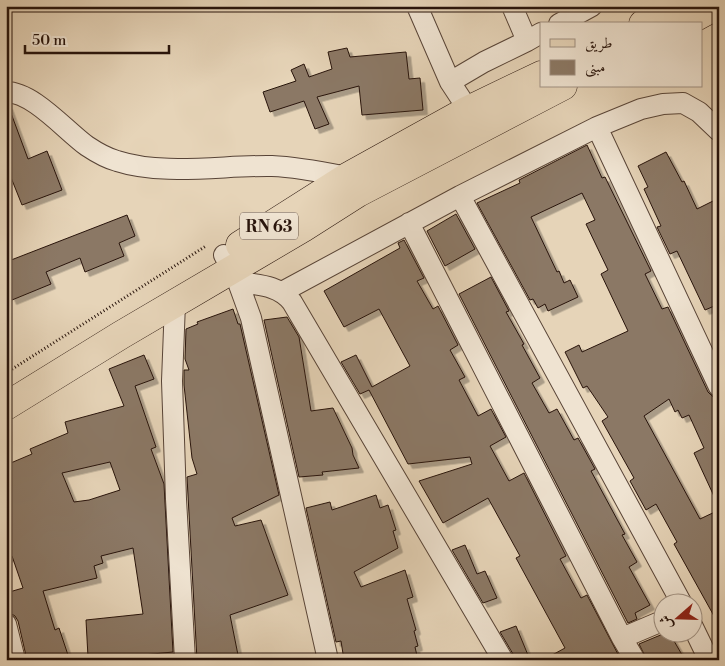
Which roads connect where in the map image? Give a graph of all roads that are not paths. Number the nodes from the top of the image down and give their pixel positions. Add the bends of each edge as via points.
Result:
1 (417, 6) edge
2 (512, 6) edge
3 (592, 6) edge
4 (673, 6) edge
5 (716, 6) edge
6 (563, 22) edge
7 (646, 22) edge
8 (687, 22) edge
9 (534, 37) edge
10 (540, 76) edge
11 (450, 82) junction
12 (558, 88) edge
13 (6, 92) edge
14 (475, 120) junction
15 (597, 127) junction
16 (719, 131) edge
17 (347, 177) junction
18 (460, 196) junction
19 (409, 223) junction
20 (227, 262) junction
21 (282, 292) junction
22 (175, 303) junction
23 (719, 387) edge
24 (6, 392) edge
25 (6, 406) edge
26 (677, 594) edge
27 (6, 624) edge
28 (652, 625) edge
29 (622, 638) junction
30 (701, 644) edge
31 (15, 660) edge
32 (185, 660) edge
33 (328, 660) edge
34 (503, 660) edge
35 (634, 660) edge
36 (709, 660) edge

1 - 11 street
2 - 9 street
3 - 6 street
4 - 7 main road
5 - 8 main road
9 - 11 street
10 - 14 main road, RN 63
11 - 14 street
12 - 14 main road, RN 63
13 - 17 street via 26,97 87,146 128,165 158,168 272,166
14 - 17 main road, RN 63
14 - 20 main road, RN 63 via 303,228
15 - 16 street via 641,109 682,103 699,112
15 - 18 street
15 - 23 street
17 - 20 main road, RN 63
18 - 19 street
18 - 26 street
19 - 21 street
19 - 29 street
20 - 21 street
20 - 22 main road, RN 63
20 - 24 main road, RN 63
20 - 33 street via 251,318
21 - 34 street via 292,302
22 - 25 main road, RN 63
22 - 32 street via 172,381
27 - 31 street
28 - 29 street
29 - 35 street
30 - 36 street

